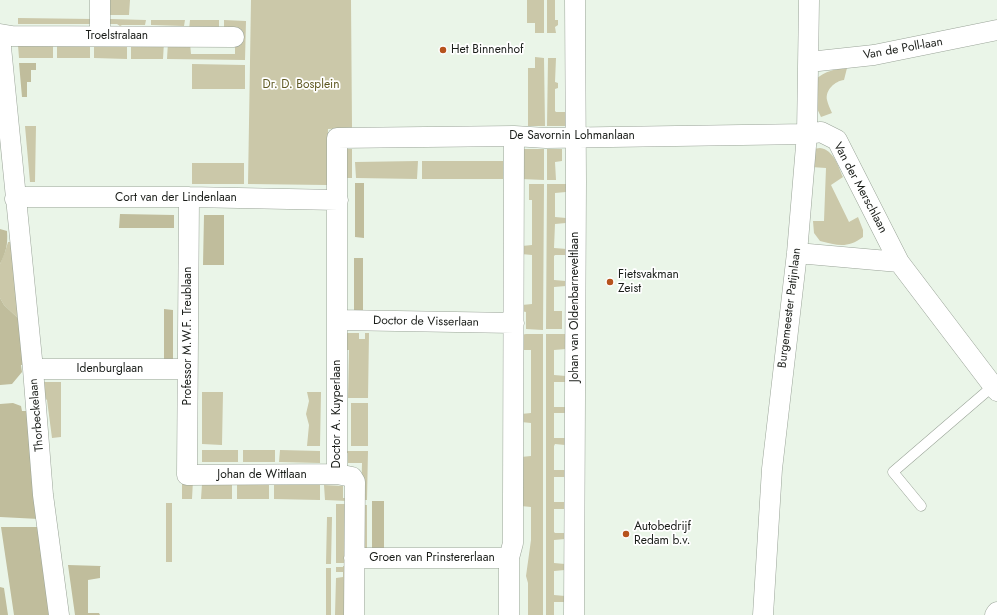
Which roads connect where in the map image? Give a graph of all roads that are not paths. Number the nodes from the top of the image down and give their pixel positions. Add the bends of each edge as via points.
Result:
1 (100, 0) edge
2 (575, 0) edge
3 (809, 0) edge
4 (997, 30) edge
5 (0, 34) edge
6 (100, 36) junction
7 (0, 37) edge
8 (234, 37) dead end
9 (809, 62) junction
10 (807, 134) junction
11 (514, 136) junction
12 (575, 137) junction
13 (337, 138) joint
14 (6, 160) edge
15 (189, 197) junction
16 (338, 200) junction
17 (11, 211) edge
18 (797, 253) junction
19 (899, 262) junction
20 (338, 320) junction
21 (514, 323) junction
22 (34, 369) junction
23 (187, 369) junction
24 (995, 389) edge
25 (337, 474) junction
26 (187, 475) joint
27 (921, 506) dead end
28 (354, 558) junction
29 (509, 558) junction
30 (997, 612) edge
31 (59, 615) edge
32 (354, 615) edge
33 (509, 615) edge
34 (574, 615) edge
35 (763, 615) edge
36 (995, 615) edge

1 - 6 street
2 - 12 street, Johan van Oldenbarneveltlaan
3 - 9 street, Burgemeester Patijnlaan
4 - 9 street, Van de Poll-laan via 874,55
5 - 6 street, Troelstralaan
6 - 8 street, Troelstralaan
7 - 14 street, Thorbeckelaan
9 - 10 street, Burgemeester Patijnlaan
10 - 12 street, De Savornin Lohmanlaan
10 - 18 street, Burgemeester Patijnlaan
10 - 19 street, Van der Merschlaan via 821,132 837,140
11 - 12 street, De Savornin Lohmanlaan
11 - 13 street, De Savornin Lohmanlaan
11 - 21 street
12 - 34 street, Johan van Oldenbarneveltlaan
13 - 16 street, Doctor A. Kuyperlaan
14 - 17 street, Thorbeckelaan
15 - 16 street, Cort van der Lindenlaan
15 - 17 street, Cort van der Lindenlaan via 20,197
15 - 23 street, Professor M.W.F. Treublaan
16 - 20 street, Doctor A. Kuyperlaan
17 - 22 street, Thorbeckelaan
18 - 19 street
18 - 35 street, Burgemeester Patijnlaan via 772,469
19 - 24 street, Van der Merschlaan
20 - 21 street, Doctor de Visserlaan
20 - 25 street, Doctor A. Kuyperlaan
21 - 29 street via 513,543
22 - 23 street, Idenburglaan
22 - 31 street, Thorbeckelaan via 43,495
23 - 26 street, Professor M.W.F. Treublaan
24 - 27 lane via 892,472
25 - 26 street, Johan de Wittlaan
25 - 28 street, Doctor A. Kuyperlaan via 352,476 355,482
28 - 29 street, Groen van Prinstererlaan
28 - 32 street, Doctor A. Kuyperlaan
29 - 33 street
30 - 36 street

